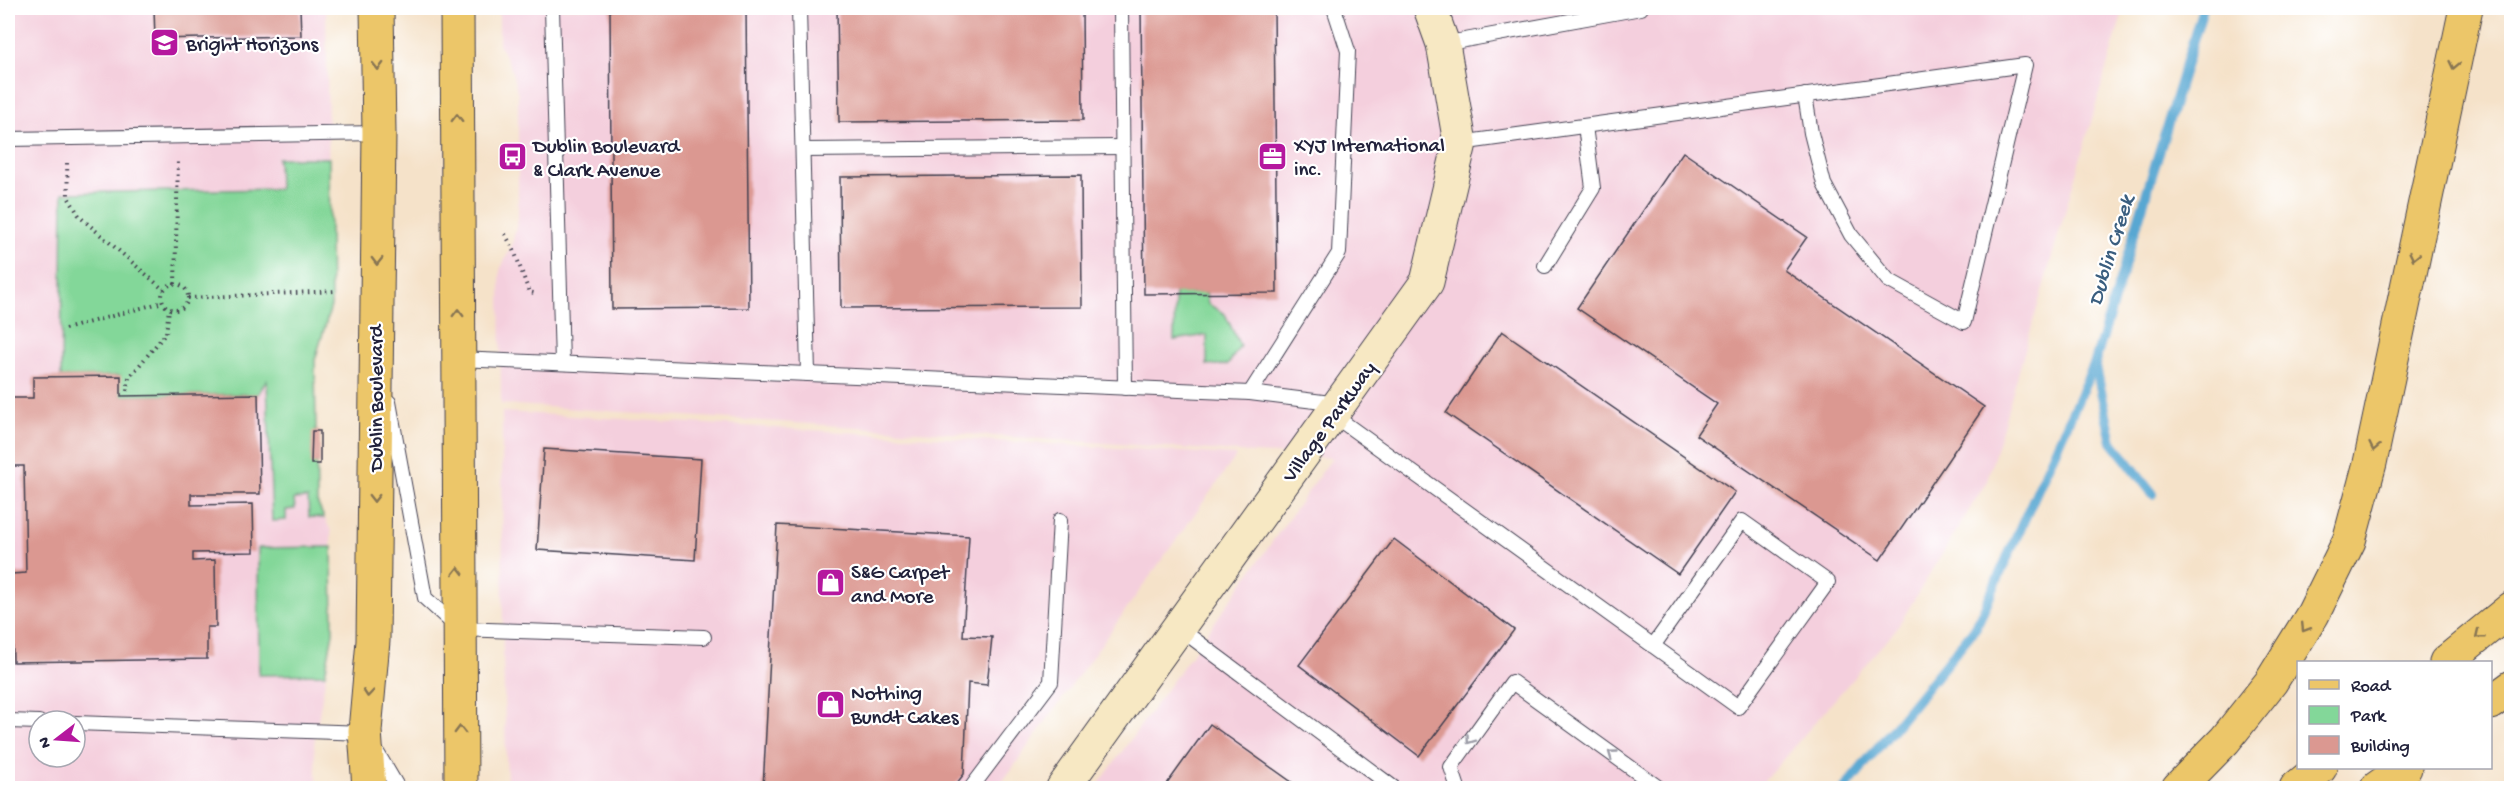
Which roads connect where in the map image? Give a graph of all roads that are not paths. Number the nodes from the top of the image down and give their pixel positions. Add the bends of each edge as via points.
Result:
1 (377, 8) edge
2 (457, 8) edge
3 (552, 8) edge
4 (799, 8) edge
5 (1121, 8) edge
6 (1334, 8) edge
7 (1430, 8) edge
8 (1641, 8) edge
9 (2466, 8) edge
10 (1443, 44) junction
11 (1805, 95) junction
12 (1585, 126) junction
13 (379, 133) junction
14 (8, 139) edge
15 (1460, 143) junction
16 (1122, 147) junction
17 (803, 150) junction
18 (1545, 266) dead end
19 (375, 326) junction
20 (458, 359) junction
21 (562, 363) junction
22 (808, 374) junction
23 (1125, 388) junction
24 (1250, 393) junction
25 (1337, 410) junction
26 (1060, 520) dead end
27 (2511, 608) edge
28 (1179, 628) junction
29 (459, 629) junction
30 (704, 637) dead end
31 (1653, 646) junction
32 (2448, 661) edge
33 (2511, 687) edge
34 (2492, 701) edge
35 (8, 721) edge
36 (27, 722) edge
37 (87, 723) edge
38 (365, 731) junction
39 (2319, 769) edge
40 (2404, 769) edge
41 (369, 789) edge
42 (398, 789) edge
43 (461, 789) edge
44 (971, 789) edge
45 (1062, 789) edge
46 (1394, 789) edge
47 (1458, 789) edge
48 (1659, 789) edge
49 (2178, 789) edge
50 (2296, 789) edge
51 (2377, 789) edge

1 -> 13 main road, Dublin Boulevard
20 -> 2 main road
3 - 21 lane
4 - 17 lane
5 - 16 lane
6 - 24 lane via 1348,51 1339,253
7 - 10 street, Village Parkway
8 - 10 lane
9 -> 49 main road via 2370,463 2349,541 2313,614 2271,682 2225,740
10 - 15 street, Village Parkway
11 - 11 lane via 2025,65 1964,322 1888,280 1851,235 1824,184
11 - 12 lane
12 - 15 lane
12 - 18 lane via 1593,188
13 - 14 lane
13 -> 19 main road, Dublin Boulevard
15 - 25 street, Village Parkway via 1427,282
16 - 17 lane
16 - 23 lane
17 - 22 lane
19 - 29 lane via 425,598
19 -> 38 main road, Dublin Boulevard via 373,641
20 - 21 lane
29 -> 20 main road
21 - 22 lane
22 - 23 lane
23 - 24 lane
24 - 25 lane
25 - 28 street, Village Parkway
25 - 31 lane
26 - 44 lane via 1051,682
27 -> 32 main road
28 - 45 street, Village Parkway
28 - 46 lane
29 - 30 lane
43 -> 29 main road
31 - 31 lane via 1738,707 1828,582 1742,521
33 - 34 main road
35 - 36 lane
37 - 38 lane
38 - 41 main road, Dublin Boulevard
38 - 42 lane
39 - 50 main road
40 - 51 main road
48 -> 47 lane via 1512,682 1451,767

